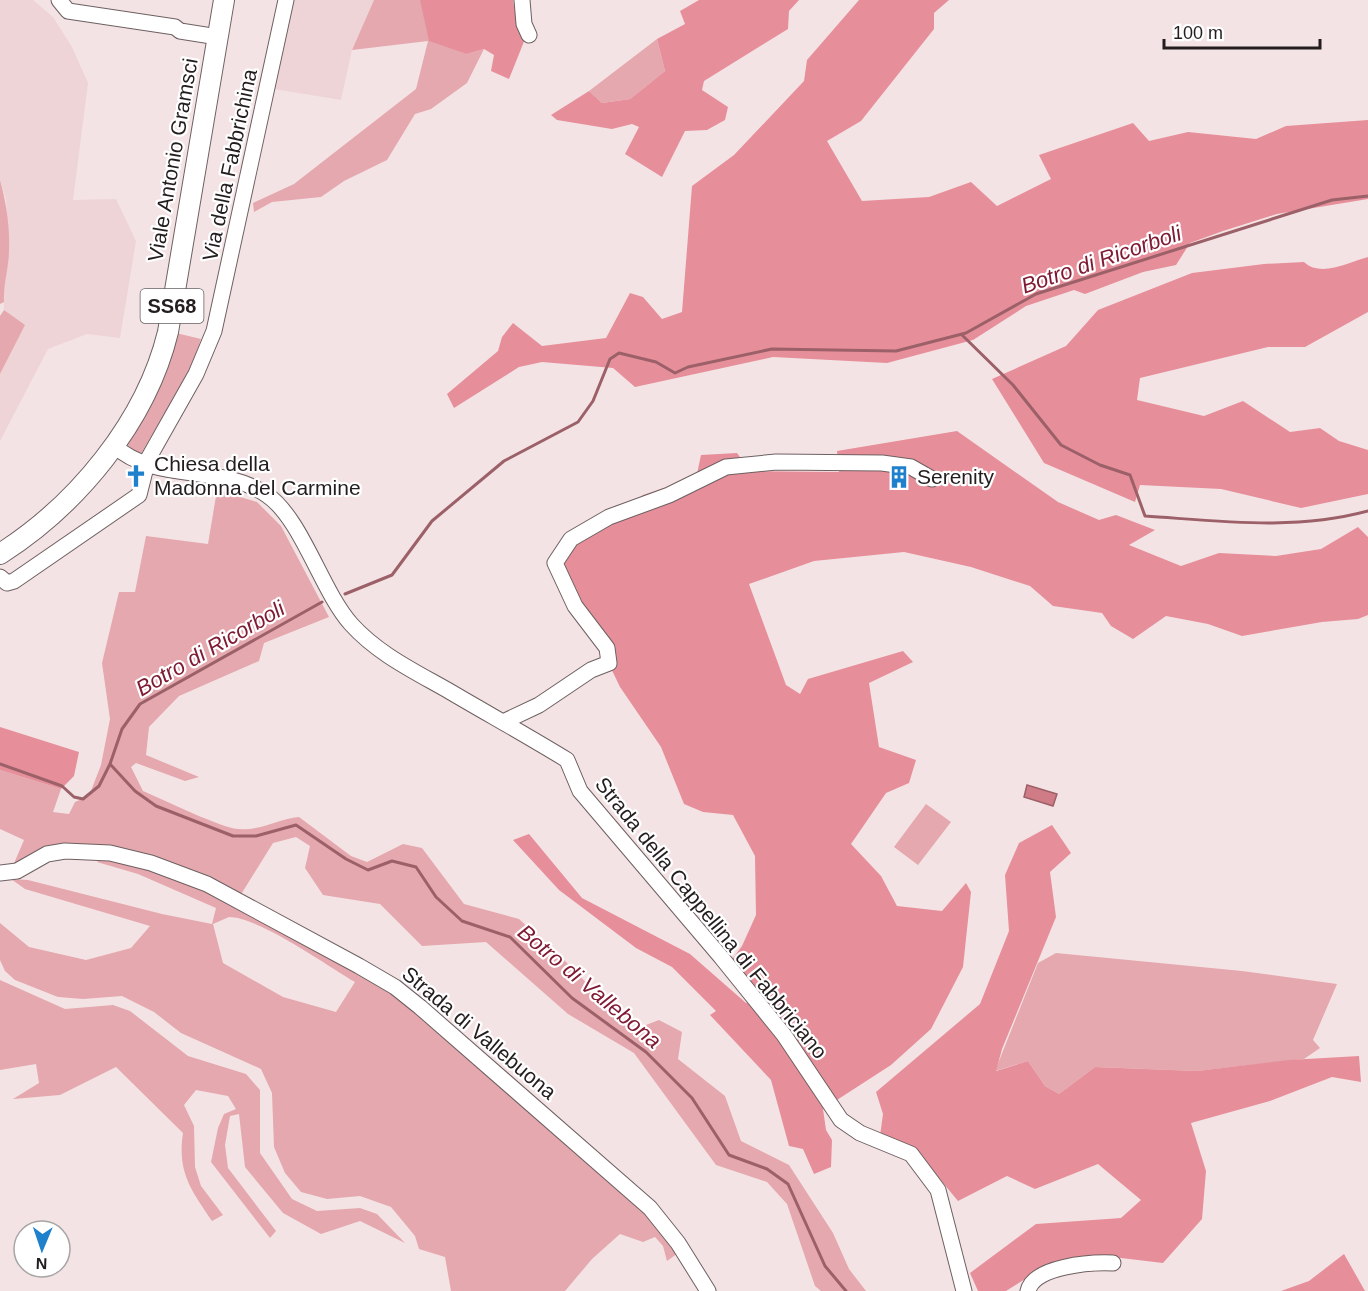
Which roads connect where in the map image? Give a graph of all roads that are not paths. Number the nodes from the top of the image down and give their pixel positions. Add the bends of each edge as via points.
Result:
1 (224, 0) edge
2 (286, 0) edge
3 (522, 0) edge
4 (64, 6) edge
5 (529, 35) dead end
6 (218, 38) junction
7 (112, 445) junction
8 (146, 465) junction
9 (932, 479) dead end
10 (0, 554) edge
11 (0, 577) edge
12 (503, 722) junction
13 (0, 873) edge
14 (1113, 1263) dead end
15 (708, 1291) edge
16 (964, 1291) edge
17 (1028, 1291) edge

1 - 6 main road, Viale Antonio Gramsci / SS68
2 - 8 street, Via della Fabbrichina via 214,332 196,374
3 - 5 street
4 - 6 street
6 - 7 main road, Viale Antonio Gramsci / SS68 via 164,348 142,400
7 - 8 street, Strada della Cappellina di Fabbriciano
7 - 10 main road, Viale Antonio Gramsci / SS68 via 63,504
8 - 11 street, Via della Fabbrichina via 143,488 135,499 13,582 4,582
8 - 12 street, Strada della Cappellina di Fabbriciano via 234,481 268,495 293,526 351,624 379,651
9 - 12 street via 911,467 882,463 776,462 726,467 600,522 571,539 555,562 574,606 607,648 609,663
12 - 16 street, Strada della Cappellina di Fabbriciano via 567,760 580,791 784,1035 841,1120 860,1133 911,1154 938,1190
13 - 15 street, Strada di Vallebuona via 17,871 47,854 110,853 207,884 359,966 420,1007 650,1208
14 - 17 street via 1043,1273 1032,1281

